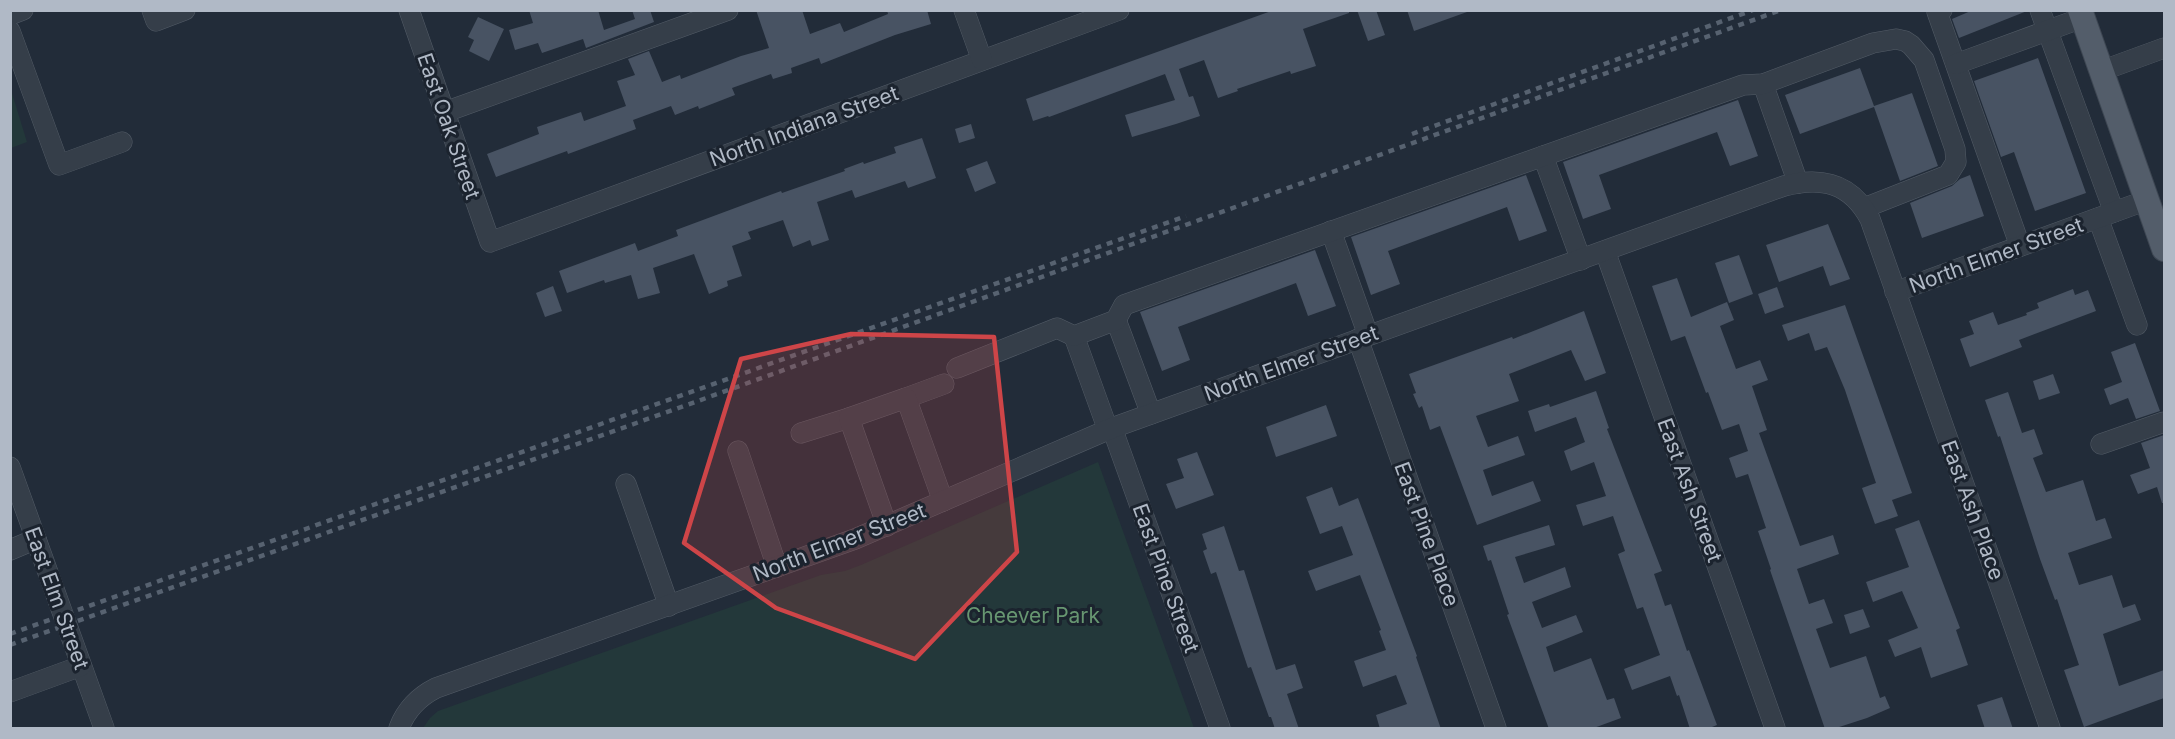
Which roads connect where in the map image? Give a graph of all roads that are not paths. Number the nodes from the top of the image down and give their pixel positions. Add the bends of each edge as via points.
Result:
1 (23, 10) edge
2 (152, 10) edge
3 (185, 10) edge
4 (409, 10) edge
5 (728, 10) edge
6 (964, 10) edge
7 (1119, 10) edge
8 (1942, 10) edge
9 (2040, 10) edge
10 (2081, 14) edge
11 (10, 15) edge
12 (2047, 30) junction
13 (10, 31) edge
14 (2164, 48) edge
15 (982, 60) junction
16 (1956, 64) junction
17 (2101, 71) junction
18 (1763, 84) junction
19 (445, 112) junction
20 (122, 142) dead end
21 (1544, 156) junction
22 (1798, 183) junction
23 (2147, 200) junction
24 (1864, 208) junction
25 (2106, 215) junction
26 (1331, 231) junction
27 (490, 242) joint
28 (2020, 246) junction
29 (2164, 249) edge
30 (1605, 251) junction
31 (1581, 260) junction
32 (1895, 292) junction
33 (1116, 320) junction
34 (2137, 325) dead end
35 (1074, 336) junction
36 (1363, 337) junction
37 (957, 368) dead end
38 (944, 384) dead end
39 (906, 398) junction
40 (1151, 414) junction
41 (849, 418) junction
42 (2164, 422) edge
43 (1110, 429) junction
44 (801, 433) dead end
45 (2102, 444) dead end
46 (738, 451) dead end
47 (10, 467) edge
48 (626, 484) dead end
49 (943, 501) junction
50 (887, 526) junction
51 (36, 539) junction
52 (10, 550) edge
53 (777, 567) junction
54 (669, 606) junction
55 (81, 666) junction
56 (10, 692) edge
57 (104, 729) edge
58 (399, 729) edge
59 (1220, 729) edge
60 (1496, 729) edge
61 (1775, 729) edge
62 (2050, 729) edge

1 - 11 street
2 - 3 street via 156,21
4 - 19 street, East Oak Street
5 - 19 street
6 - 15 street
7 - 15 street, North Indiana Street
8 - 16 street via 1937,12
9 - 12 street
10 - 12 street
10 - 17 main road
12 - 16 street
12 - 25 street
13 - 20 street via 59,165
14 - 17 street
15 - 27 street, North Indiana Street
16 - 28 street
17 - 23 main road
18 - 21 street via 1743,85
18 - 22 street
18 - 24 street via 1886,40 1905,41 1918,52 1956,149 1956,162 1942,179
19 - 27 street, East Oak Street
21 - 26 street
21 - 31 street
22 - 24 street, North Elmer Street via 1834,185
22 - 30 street, North Elmer Street
23 - 25 street, North Elmer Street
23 - 29 main road
24 - 32 street, North Elmer Street
25 - 28 street, North Elmer Street
25 - 34 street
26 - 33 street via 1124,305
26 - 36 street, East Pine Place
28 - 32 street, North Elmer Street
30 - 31 street, North Elmer Street
30 - 61 street, East Ash Street
31 - 36 street, North Elmer Street
32 - 62 street, East Ash Place
33 - 35 street
33 - 40 street
35 - 37 street via 1058,328
35 - 43 street, East Pine Street
36 - 40 street, North Elmer Street
36 - 60 street, East Pine Place
38 - 39 street
39 - 41 street
39 - 49 street
40 - 43 street, North Elmer Street
41 - 44 street
41 - 50 street
42 - 45 street
43 - 49 street, North Elmer Street
43 - 59 street, East Pine Street
46 - 53 street
47 - 51 street, East Elm Street
48 - 54 street
49 - 50 street, North Elmer Street
50 - 53 street, North Elmer Street
51 - 52 street
51 - 55 street, East Elm Street
53 - 54 street, North Elmer Street
54 - 58 street, North Elmer Street via 427,692 412,705
55 - 56 street
55 - 57 street, East Elm Street

